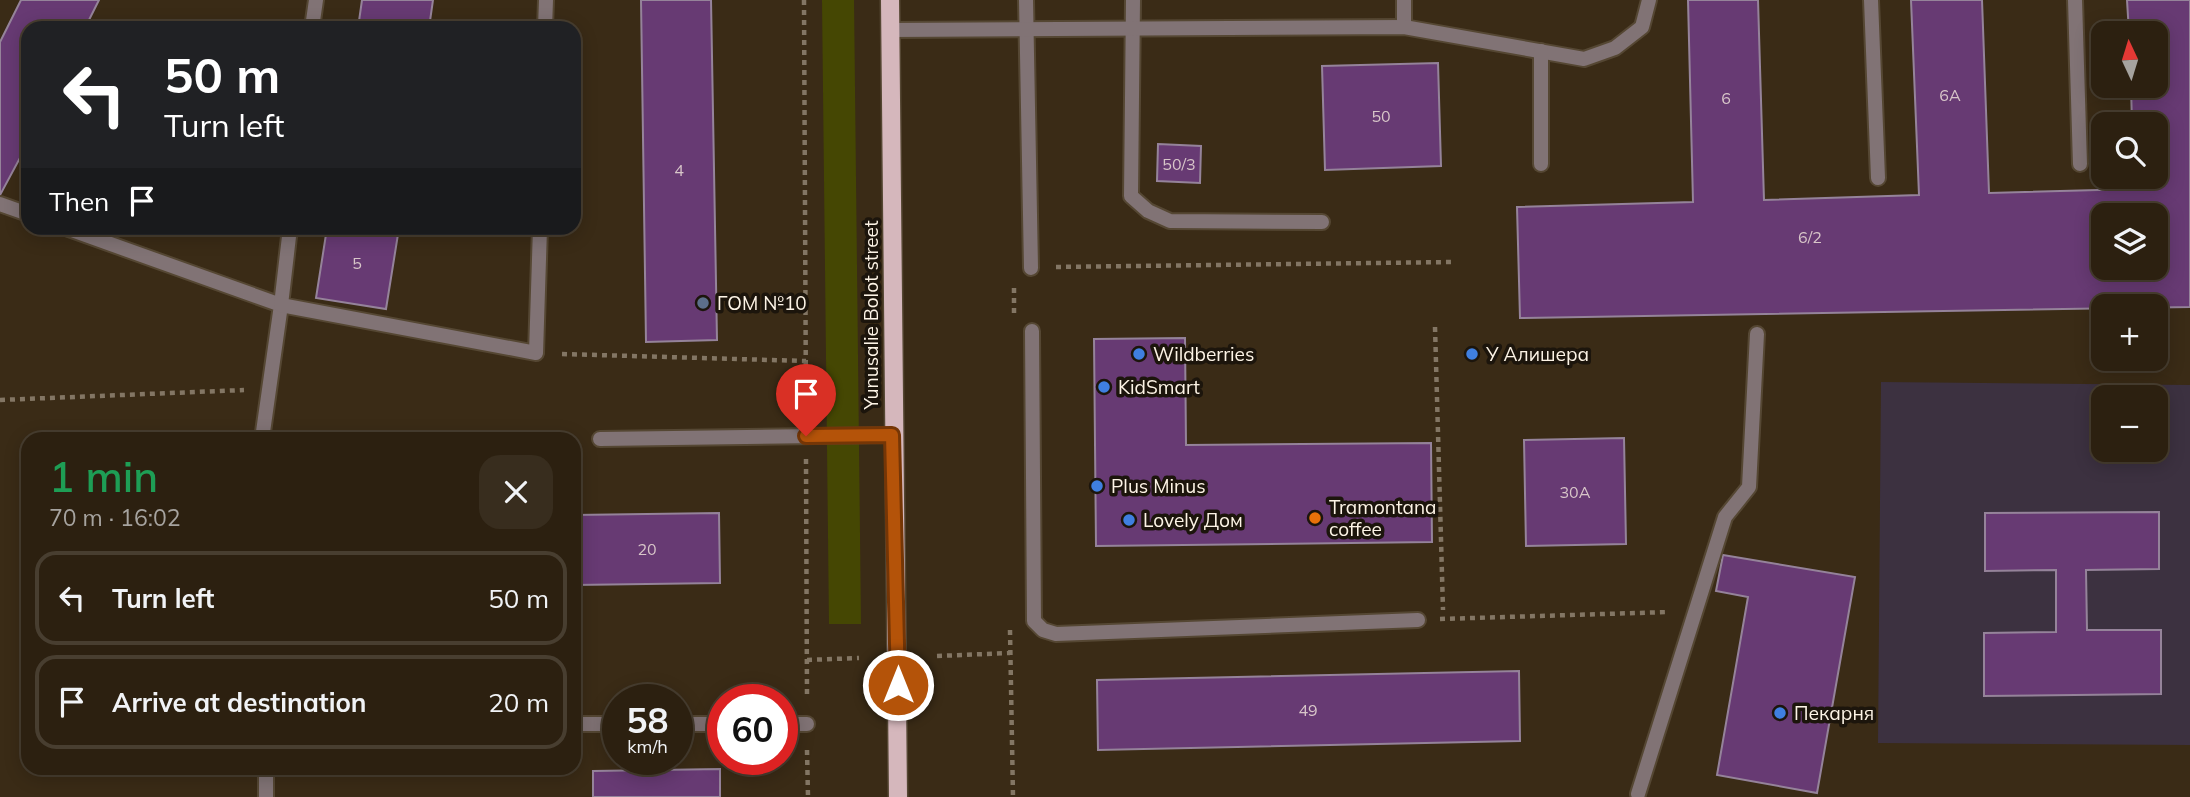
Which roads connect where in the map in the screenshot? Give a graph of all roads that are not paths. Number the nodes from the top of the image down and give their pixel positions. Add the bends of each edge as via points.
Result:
1 (316, 0) edge
2 (545, 0) edge
3 (890, 0) edge
4 (1026, 0) edge
5 (1133, 0) edge
6 (1404, 0) edge
7 (1649, 0) edge
8 (1871, 0) edge
9 (2076, 0) edge
10 (314, 21) edge
11 (545, 21) edge
12 (1405, 27) junction
13 (1133, 29) junction
14 (890, 30) junction
15 (1026, 30) junction
16 (1541, 51) junction
17 (1541, 164) dead end
18 (2081, 164) dead end
19 (1878, 178) dead end
20 (0, 204) edge
21 (21, 212) edge
22 (1322, 222) dead end
23 (86, 235) edge
24 (289, 235) edge
25 (540, 235) edge
26 (1031, 268) road end
27 (281, 305) junction
28 (1032, 331) dead end
29 (1757, 334) dead end
30 (263, 432) edge
31 (892, 435) junction
32 (600, 439) dead end
33 (1418, 620) road end
34 (581, 724) edge
35 (602, 724) edge
36 (798, 724) edge
37 (807, 724) road end
38 (266, 775) edge
39 (1638, 794) dead end
40 (266, 797) edge
41 (898, 797) edge

1 - 10 lane
2 - 11 lane
3 - 14 main road, Yunusalie Bolot street
4 - 15 lane
5 - 13 lane
6 - 12 lane
7 - 16 lane via 1642,27 1615,48 1584,59
8 - 19 lane
9 - 18 lane
12 - 13 lane
12 - 16 lane
13 - 15 lane
13 - 22 lane via 1131,196 1170,221
14 - 15 lane
14 - 31 main road, Yunusalie Bolot street
15 - 26 lane
16 - 17 lane
20 - 21 lane
23 - 27 lane
24 - 27 lane
25 - 27 lane via 536,354
27 - 30 lane
28 - 33 lane via 1034,621 1043,630 1056,634
29 - 39 lane via 1749,487 1725,517
31 - 32 lane
31 - 41 main road, Yunusalie Bolot street
34 - 35 lane
36 - 37 lane
38 - 40 lane

